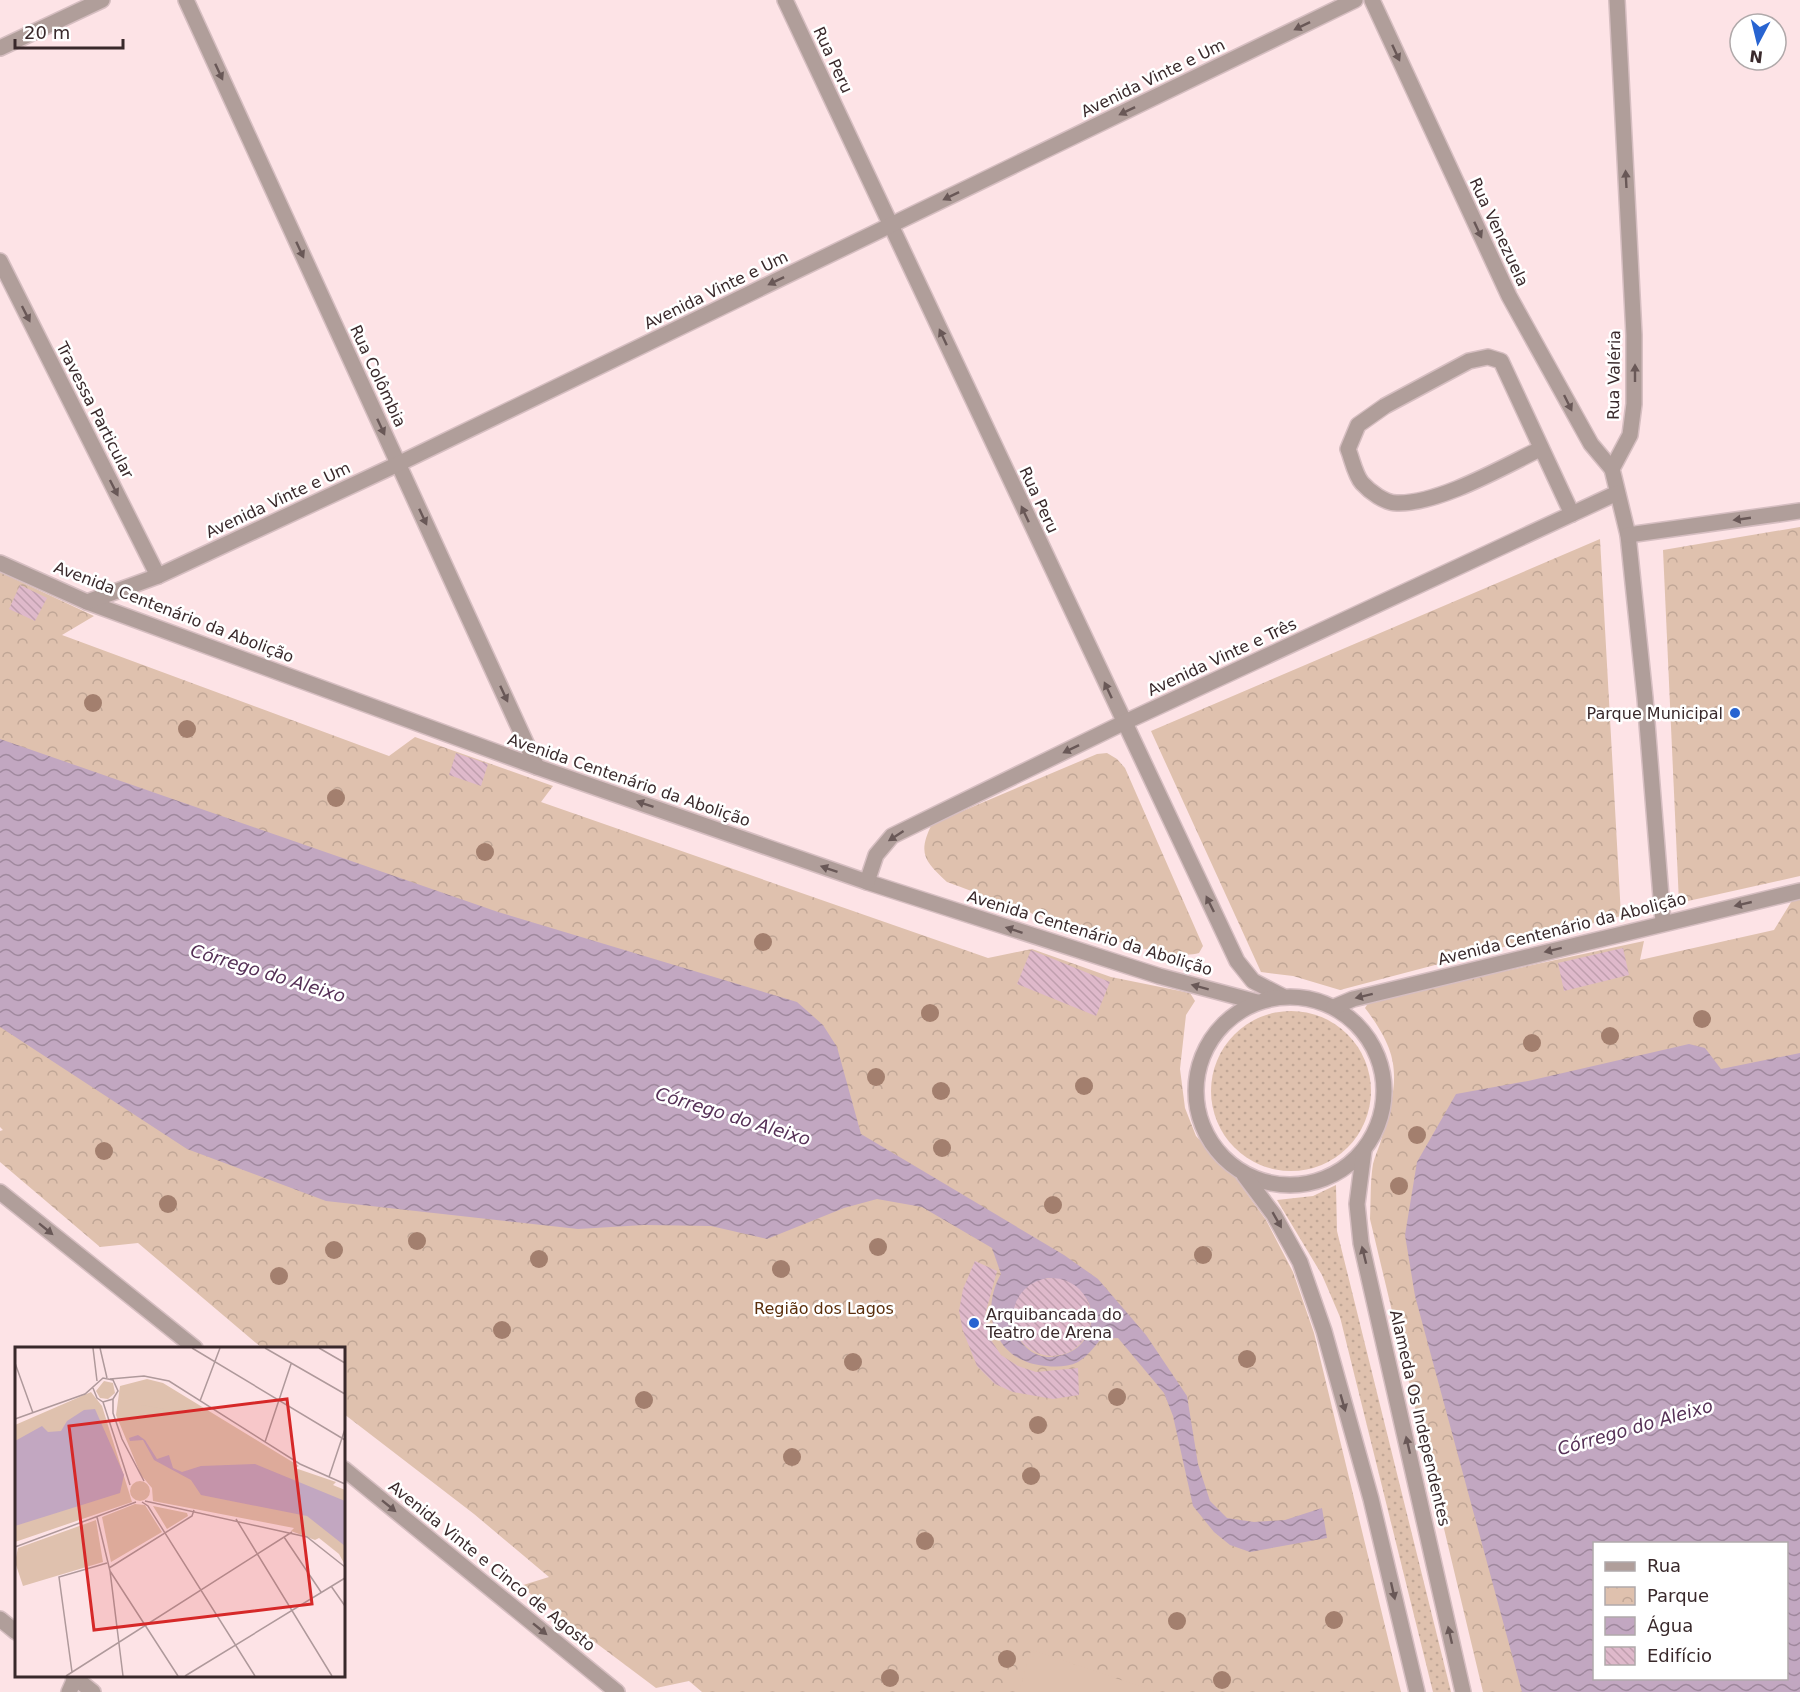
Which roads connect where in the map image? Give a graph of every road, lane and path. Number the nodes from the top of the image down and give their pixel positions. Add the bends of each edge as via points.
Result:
1 (102, 0) edge
2 (186, 0) edge
3 (785, 0) edge
4 (1355, 0) edge
5 (1372, 0) edge
6 (1617, 0) edge
7 (0, 48) edge
8 (890, 225) junction
9 (0, 261) edge
10 (1540, 448) junction
11 (398, 464) junction
12 (1612, 469) junction
13 (1617, 493) junction
14 (1800, 511) edge
15 (1572, 514) junction
16 (1628, 535) junction
17 (0, 563) edge
18 (158, 576) junction
19 (87, 602) junction
20 (1123, 723) junction
21 (537, 767) junction
22 (867, 882) junction
23 (1800, 891) edge
24 (1663, 922) junction
25 (1282, 996) junction
26 (1257, 1002) junction
27 (1334, 1007) junction
28 (1364, 1150) junction
29 (1242, 1173) junction
30 (0, 1192) edge
31 (194, 1347) edge
32 (345, 1470) edge
33 (0, 1619) edge
34 (15, 1631) edge
35 (75, 1677) edge
36 (76, 1677) edge
37 (69, 1692) edge
38 (93, 1692) edge
39 (617, 1692) edge
40 (1417, 1692) edge
41 (1462, 1692) edge

1 - 7 street
2 -> 11 street, Rua Colômbia
3 - 8 street, Rua Peru
4 -> 8 street, Avenida Vinte e Um
5 -> 12 street, Rua Venezuela via 1509,296 1591,444
12 -> 6 street, Rua Valéria via 1630,435 1635,404
8 -> 11 street, Avenida Vinte e Um
20 -> 8 street, Rua Peru
9 -> 18 street, Travessa Particular
10 - 10 street via 1463,486 1412,502 1395,503 1373,494 1360,481 1348,448 1358,425 1385,406 1469,361 1488,357 1501,361
10 - 15 street
11 - 18 street, Avenida Vinte e Um
11 -> 21 street, Rua Colômbia
12 - 13 street
13 - 15 street, Avenida Vinte e Três
13 - 16 street
14 -> 16 street
15 - 20 street, Avenida Vinte e Três
16 - 24 street
17 - 19 street, Avenida Centenário da Abolição
18 - 19 street, Avenida Vinte e Um
19 - 21 street, Avenida Centenário da Abolição
20 -> 22 street, Avenida Vinte e Três via 892,836 876,855
25 -> 20 street, Rua Peru via 1253,981 1237,961
22 -> 21 street, Avenida Centenário da Abolição
26 -> 22 street, Avenida Centenário da Abolição via 1159,976
23 -> 24 street, Avenida Centenário da Abolição
24 -> 27 street, Avenida Centenário da Abolição
25 - 26 street
25 - 27 street via 1309,998
26 - 29 street via 1233,1014 1210,1039 1195,1081 1201,1124 1225,1160
27 - 28 street via 1357,1024 1373,1046 1383,1072 1385,1100 1378,1126
28 - 29 street via 1338,1172 1307,1184 1263,1182
41 -> 28 street, Alameda Os Independentes via 1361,1243 1357,1204
29 -> 40 street via 1274,1215 1300,1262 1324,1331 1371,1499
30 -> 31 street
32 -> 39 street, Avenida Vinte e Cinco de Agosto
33 - 34 street
35 - 37 street
36 - 38 street

